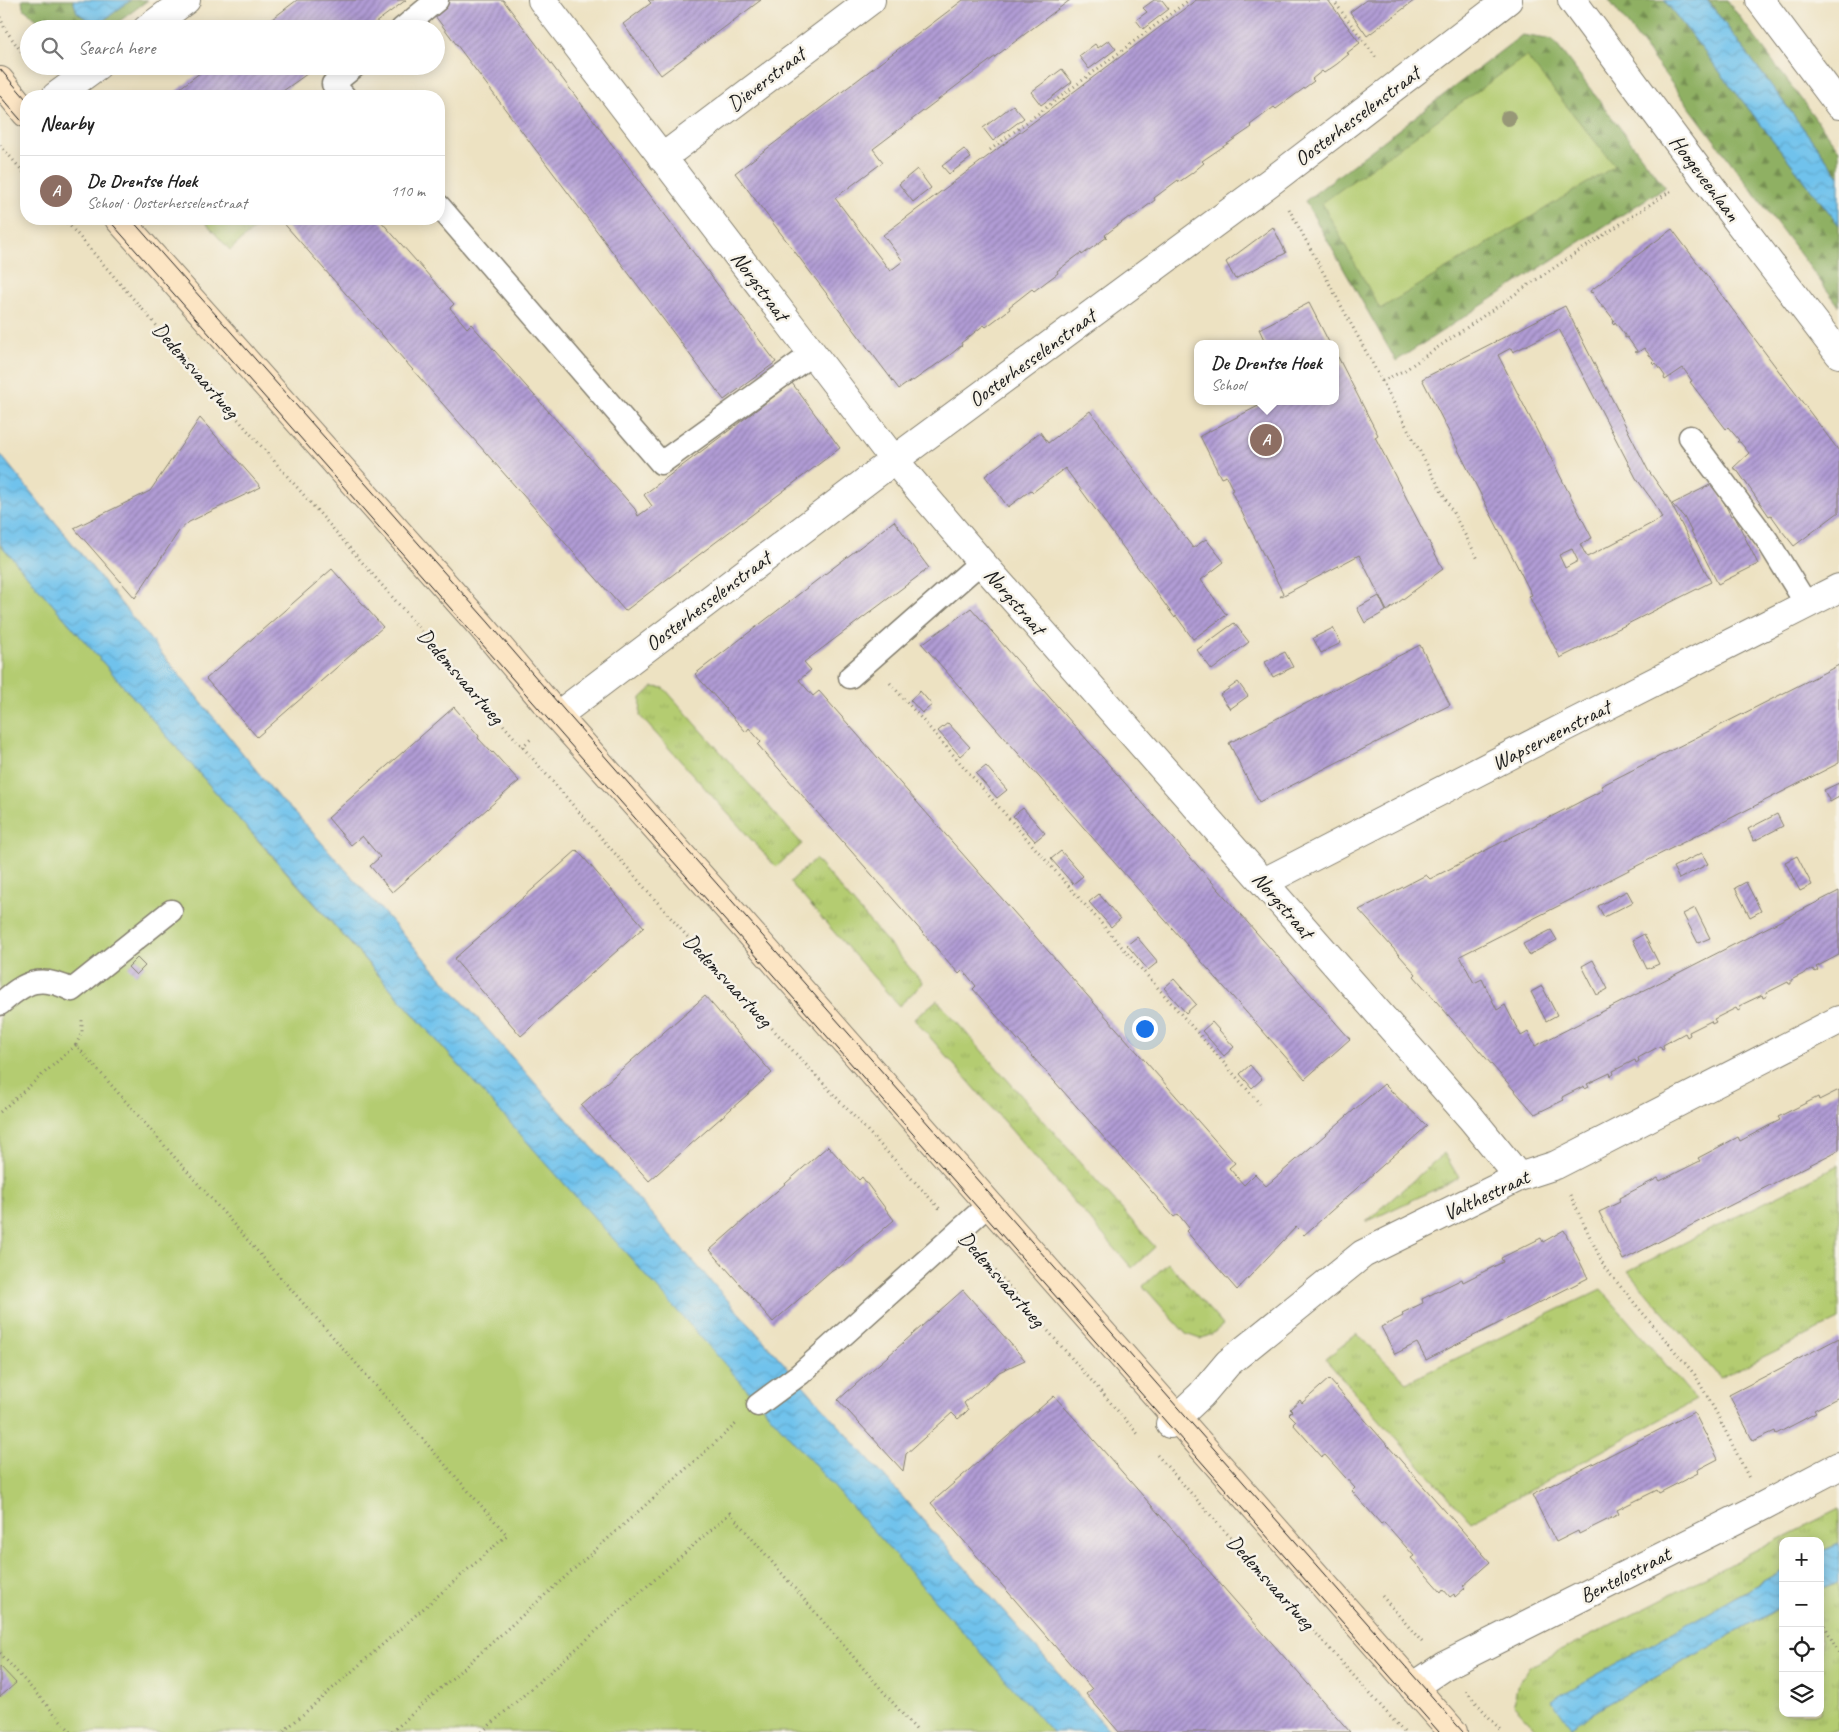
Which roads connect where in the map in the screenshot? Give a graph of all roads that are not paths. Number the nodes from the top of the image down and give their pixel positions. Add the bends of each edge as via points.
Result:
1 (186, 0) edge
2 (437, 0) edge
3 (542, 0) edge
4 (871, 0) edge
5 (1508, 0) edge
6 (1572, 0) edge
7 (1760, 0) edge
8 (159, 20) edge
9 (413, 20) edge
10 (84, 75) edge
11 (344, 75) edge
12 (0, 81) edge
13 (64, 90) edge
14 (338, 90) edge
15 (1839, 105) edge
16 (20, 106) edge
17 (662, 158) junction
18 (445, 213) edge
19 (124, 225) edge
20 (812, 354) junction
21 (1839, 354) edge
22 (1690, 437) dead end
23 (894, 460) junction
24 (981, 562) junction
25 (1839, 588) edge
26 (1807, 604) junction
27 (850, 677) dead end
28 (557, 716) junction
29 (1264, 882) junction
30 (171, 911) dead end
31 (0, 1004) edge
32 (1839, 1020) edge
33 (1519, 1177) junction
34 (989, 1204) junction
35 (758, 1404) road end
36 (1173, 1420) junction
37 (1839, 1466) edge
38 (1413, 1687) junction
39 (1453, 1732) edge

1 - 8 street
2 - 9 lane
3 - 17 street, Norgstraat
4 - 17 street, Dieverstraat
5 - 23 street, Oosterhesselenstraat via 1273,180
6 - 21 street, Hoogeveenlaan
7 - 15 street
10 - 13 street
11 - 14 lane via 333,84
12 - 16 street
17 - 20 street, Norgstraat
18 - 20 lane via 661,463
19 - 28 street, Dedemsvaartweg via 483,628
20 - 23 street, Norgstraat
22 - 26 lane via 1767,540
23 - 24 street, Norgstraat
23 - 28 street, Oosterhesselenstraat
24 - 27 lane
24 - 29 street, Norgstraat
25 - 26 street, Wapserveenstraat
26 - 29 street, Wapserveenstraat
28 - 34 street, Dedemsvaartweg
29 - 33 street, Norgstraat
30 - 31 lane via 72,990 55,982 34,981 15,990
32 - 33 street, Valthestraat via 1556,1165
33 - 36 street, Valthestraat via 1363,1254 1228,1364
34 - 35 lane via 800,1374
34 - 36 street, Dedemsvaartweg
36 - 38 street, Dedemsvaartweg
37 - 38 street, Bentelostraat via 1444,1666
38 - 39 street, Dedemsvaartweg

